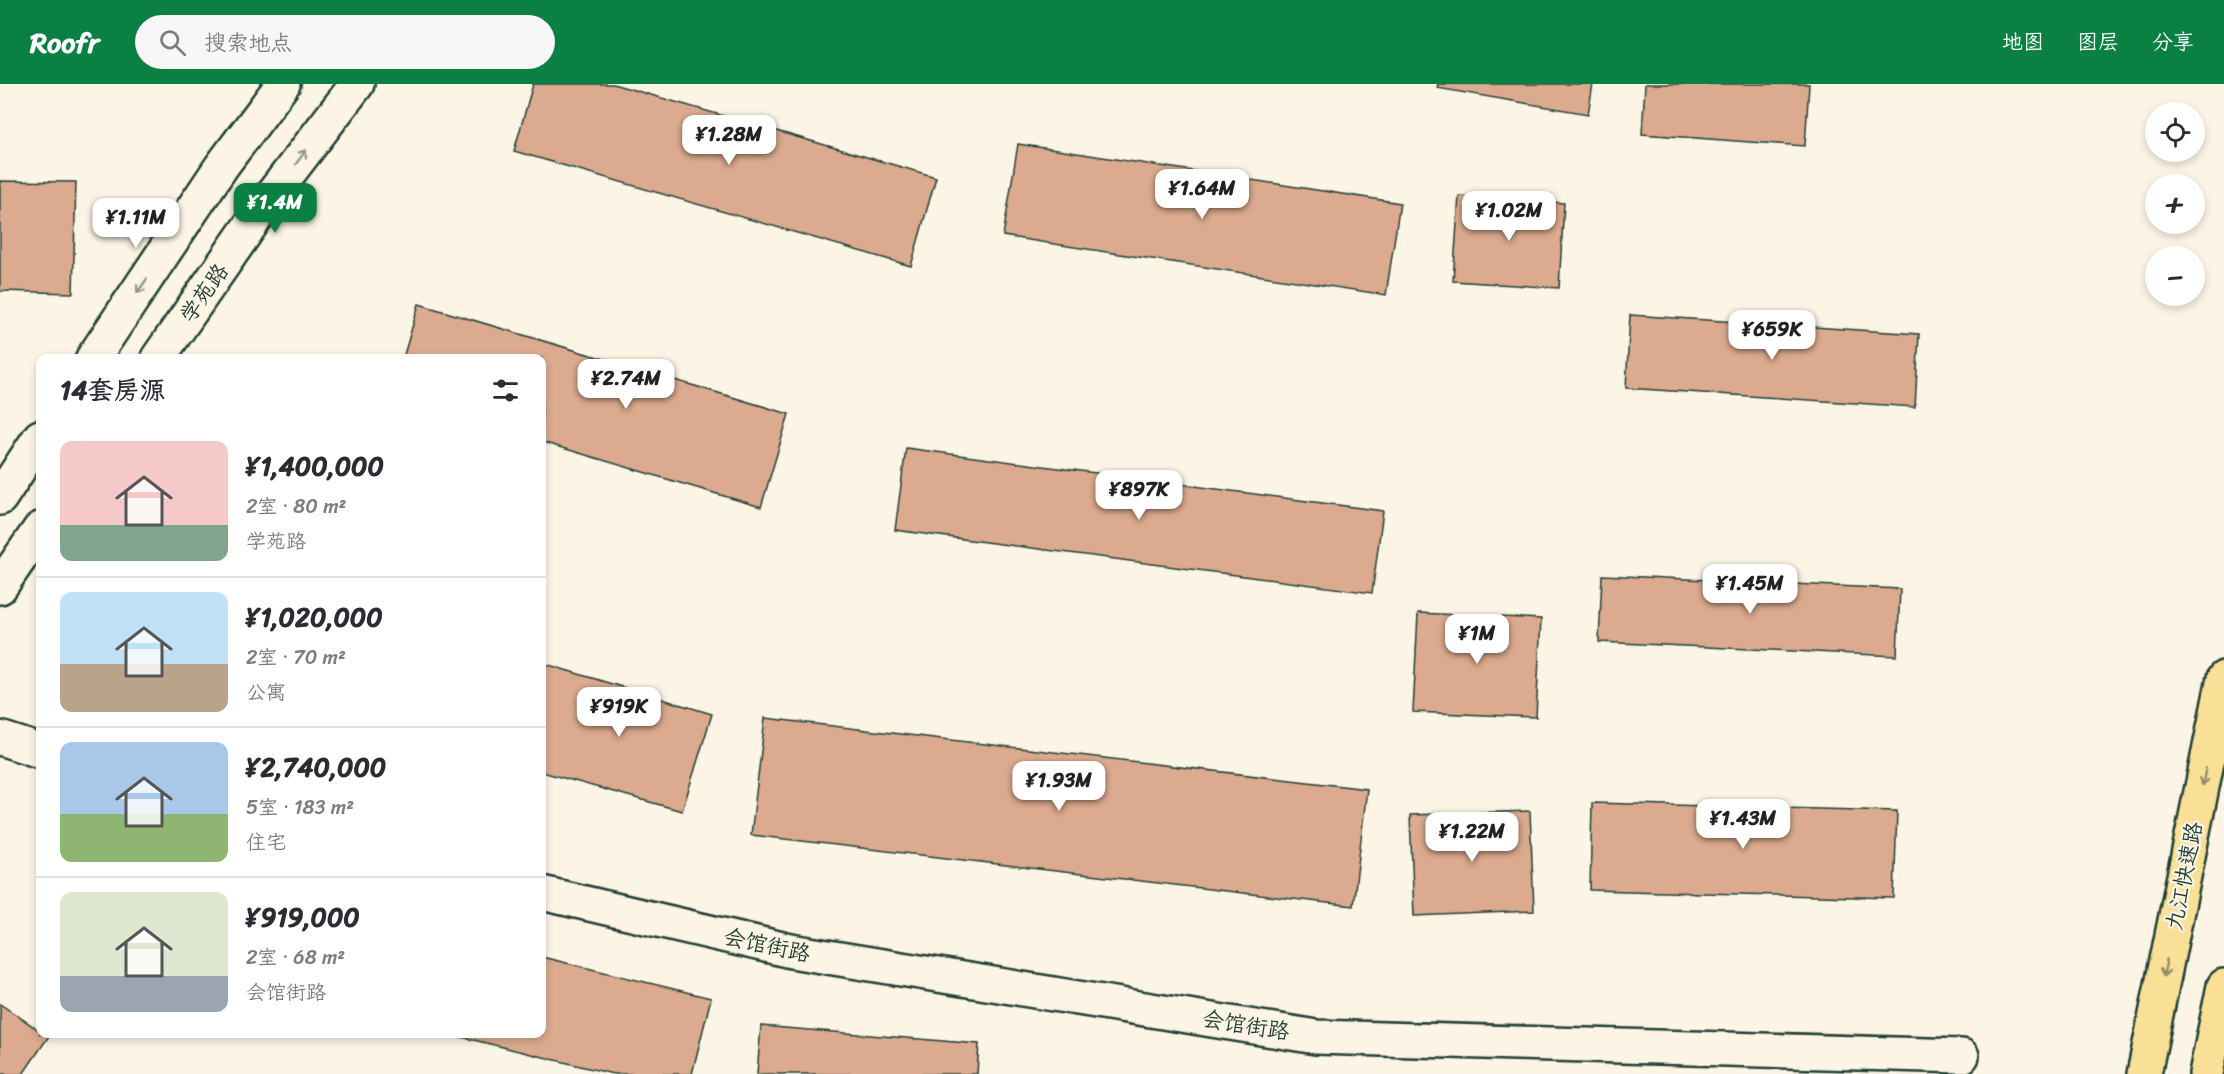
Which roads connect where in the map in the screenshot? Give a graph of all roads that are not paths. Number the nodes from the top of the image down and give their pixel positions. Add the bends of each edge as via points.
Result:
1 (283, 84) edge
2 (357, 84) edge
3 (96, 354) edge
4 (161, 354) edge
5 (36, 444) edge
6 (0, 498) edge
7 (36, 535) edge
8 (0, 587) edge
9 (2224, 678) edge
10 (0, 738) edge
11 (36, 750) edge
12 (546, 894) edge
13 (2224, 986) edge
14 (1962, 1056) dead end
15 (2144, 1074) edge
16 (2206, 1074) edge

1 -> 3 street via 221,167
4 -> 2 street, 学苑路 via 268,200
5 - 6 street
7 - 8 street
9 -> 15 highway, 九江快速路
10 - 11 street
12 - 14 street, 会馆街路 via 791,951 1316,1037
13 - 16 highway

